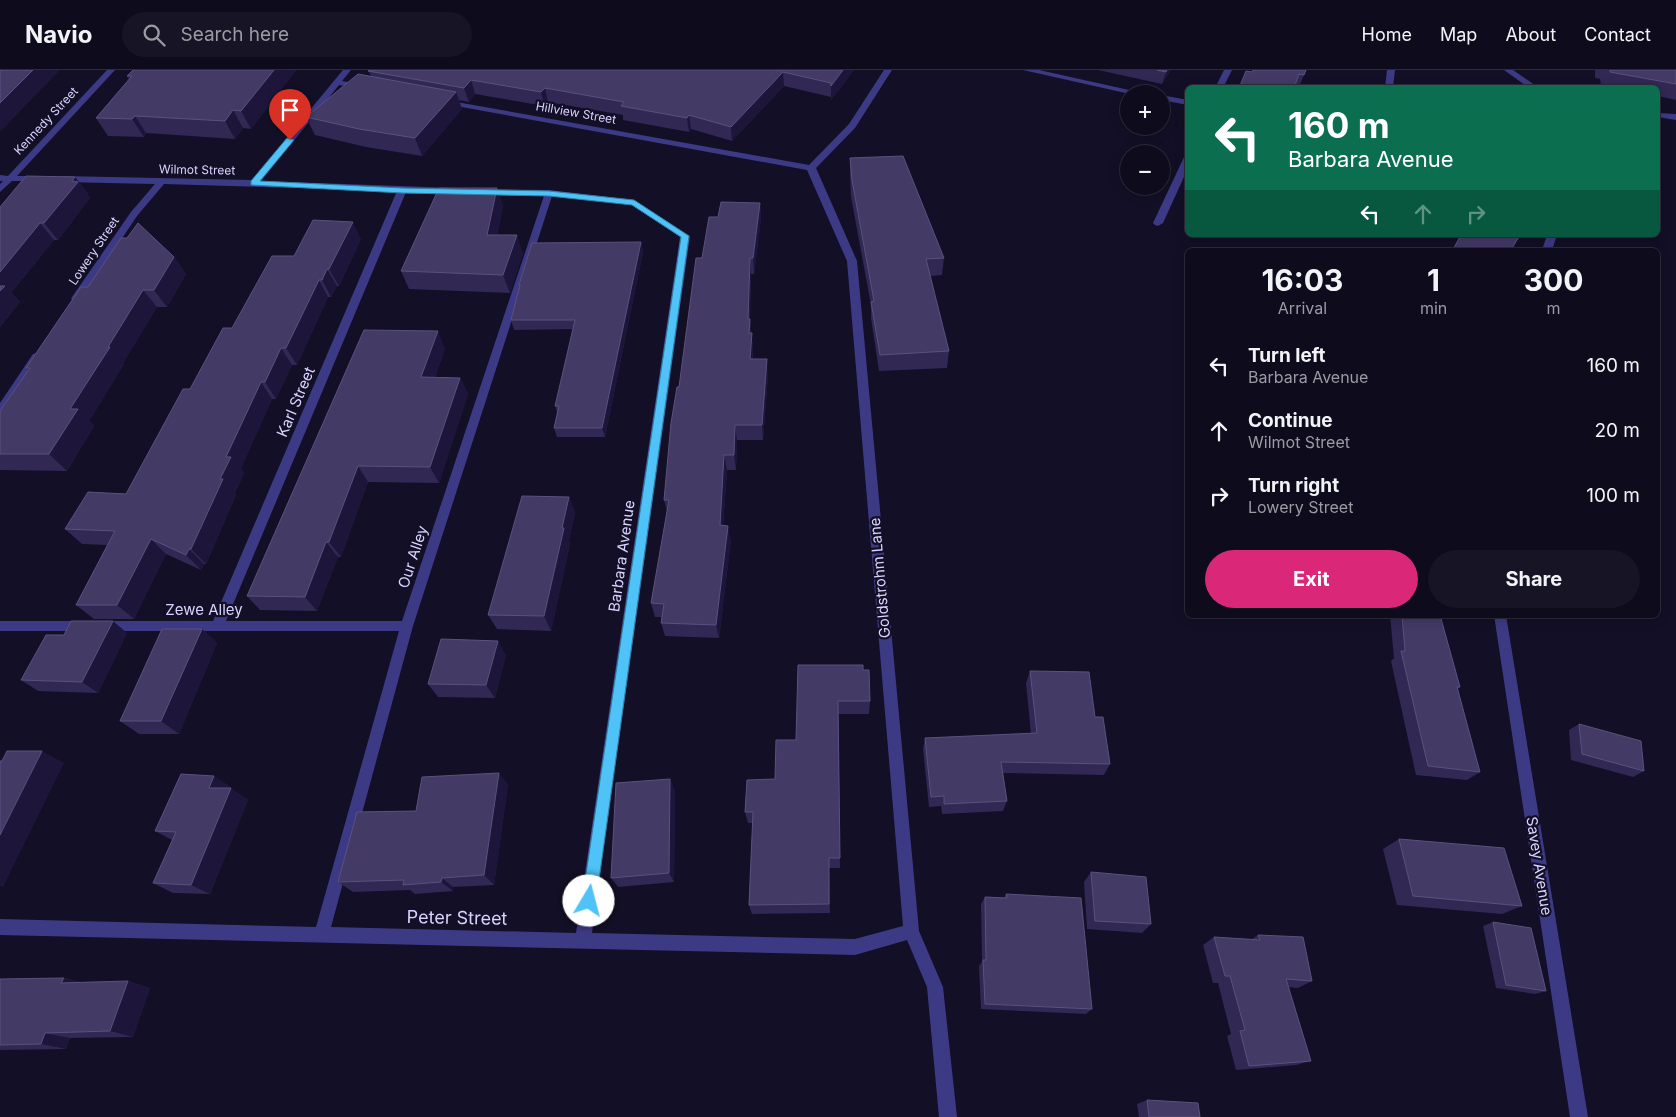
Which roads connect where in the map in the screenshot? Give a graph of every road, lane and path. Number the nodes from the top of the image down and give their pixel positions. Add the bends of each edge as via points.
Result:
1 (111, 70) edge
2 (347, 70) edge
3 (888, 70) edge
4 (1027, 70) edge
5 (1228, 70) edge
6 (1392, 70) edge
7 (1508, 70) edge
8 (337, 82) junction
9 (1220, 85) edge
10 (1390, 85) edge
11 (1530, 85) edge
12 (366, 88) edge
13 (1120, 89) edge
14 (1170, 99) edge
15 (434, 100) edge
16 (1185, 102) edge
17 (1660, 115) edge
18 (1676, 117) edge
19 (1185, 164) edge
20 (811, 168) junction
21 (0, 178) edge
22 (10, 178) junction
23 (161, 182) junction
24 (254, 183) junction
25 (0, 189) edge
26 (402, 190) junction
27 (549, 193) junction
28 (634, 203) joint
29 (1158, 222) dead end
30 (72, 304) edge
31 (45, 345) edge
32 (0, 411) edge
33 (1500, 618) edge
34 (0, 626) edge
35 (217, 626) junction
36 (407, 626) junction
37 (0, 927) edge
38 (911, 931) junction
39 (321, 934) junction
40 (583, 940) junction
41 (948, 1117) edge
42 (1579, 1117) edge

1 - 22 street, Kennedy Street
2 - 8 street
3 - 20 street via 852,126
4 - 13 street
5 - 9 street
6 - 10 street
7 - 11 street
8 - 12 street
8 - 24 street
14 - 16 street
15 - 20 street, Hillview Street
17 - 18 street
19 - 29 street
20 - 38 street, Goldstrohm Lane via 852,261
21 - 22 street, Wilmot Street
22 - 23 street, Wilmot Street
22 - 25 street, Kennedy Street
23 - 24 street, Wilmot Street
23 - 30 street, Lowery Street via 134,214
24 - 26 street, Wilmot Street
26 - 27 street, Wilmot Street
26 - 35 street, Karl Street
27 - 28 street, Wilmot Street
27 - 36 street, Our Alley
28 - 40 street, Barbara Avenue via 685,236
31 - 32 street
33 - 42 street, Savey Avenue
34 - 35 street, Zewe Alley
35 - 36 street, Zewe Alley
36 - 39 street, Our Alley
37 - 39 street, Peter Street
38 - 40 street, Peter Street via 855,947
38 - 41 street, Goldstrohm Lane via 935,987
39 - 40 street, Peter Street

